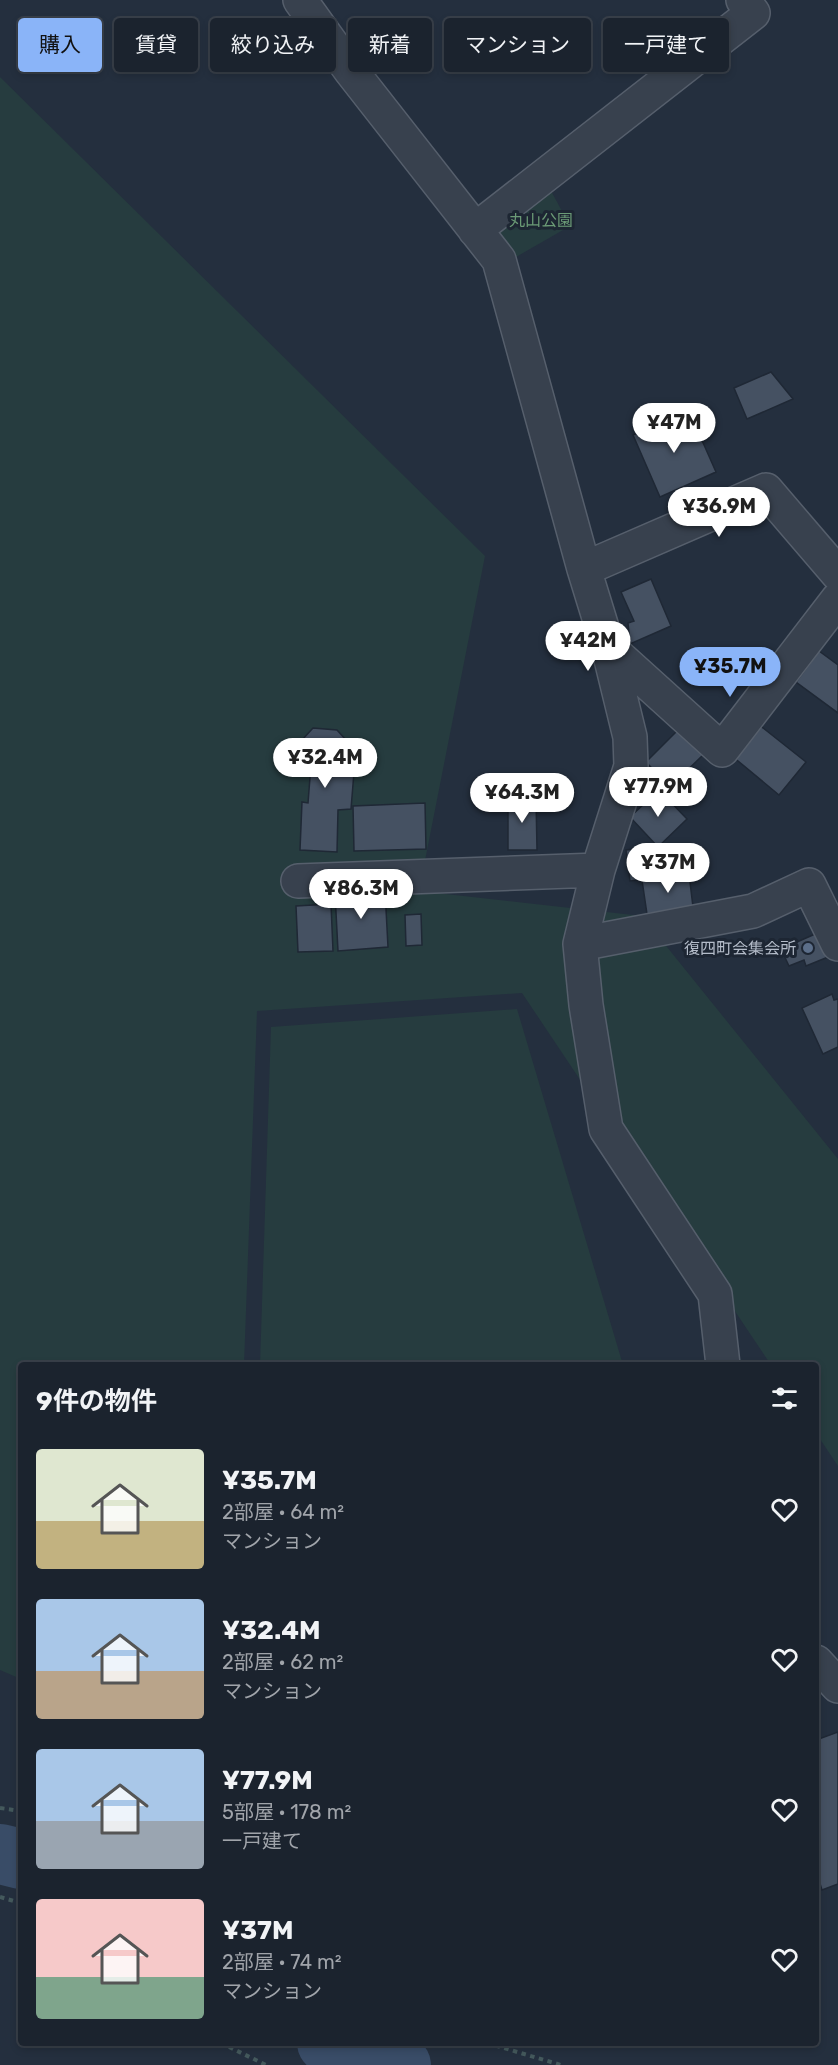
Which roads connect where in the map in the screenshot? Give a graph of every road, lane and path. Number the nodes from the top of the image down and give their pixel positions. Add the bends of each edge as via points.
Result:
1 (300, 0) edge
2 (743, 0) edge
3 (475, 230) junction
4 (584, 569) junction
5 (838, 574) edge
6 (838, 598) edge
7 (608, 647) junction
8 (598, 870) junction
9 (298, 881) dead end
10 (580, 944) junction
11 (838, 944) edge
12 (723, 1362) edge
13 (819, 1665) edge
14 (838, 1686) edge
15 (0, 1808) edge
16 (18, 1811) edge
17 (0, 1897) edge
18 (18, 1902) edge
19 (227, 2046) edge
20 (496, 2046) edge
21 (266, 2065) edge
22 (561, 2065) edge

1 - 3 street
2 - 3 street via 753,13
3 - 4 street via 499,260
4 - 5 street via 766,490
4 - 7 street
6 - 7 street via 722,750
7 - 8 street via 630,737 631,766
8 - 9 street
8 - 10 street
10 - 11 street via 753,911 809,885
10 - 12 street via 606,1129 715,1294
13 - 14 street
15 - 16 path
17 - 18 path
19 - 21 path
20 - 22 path

